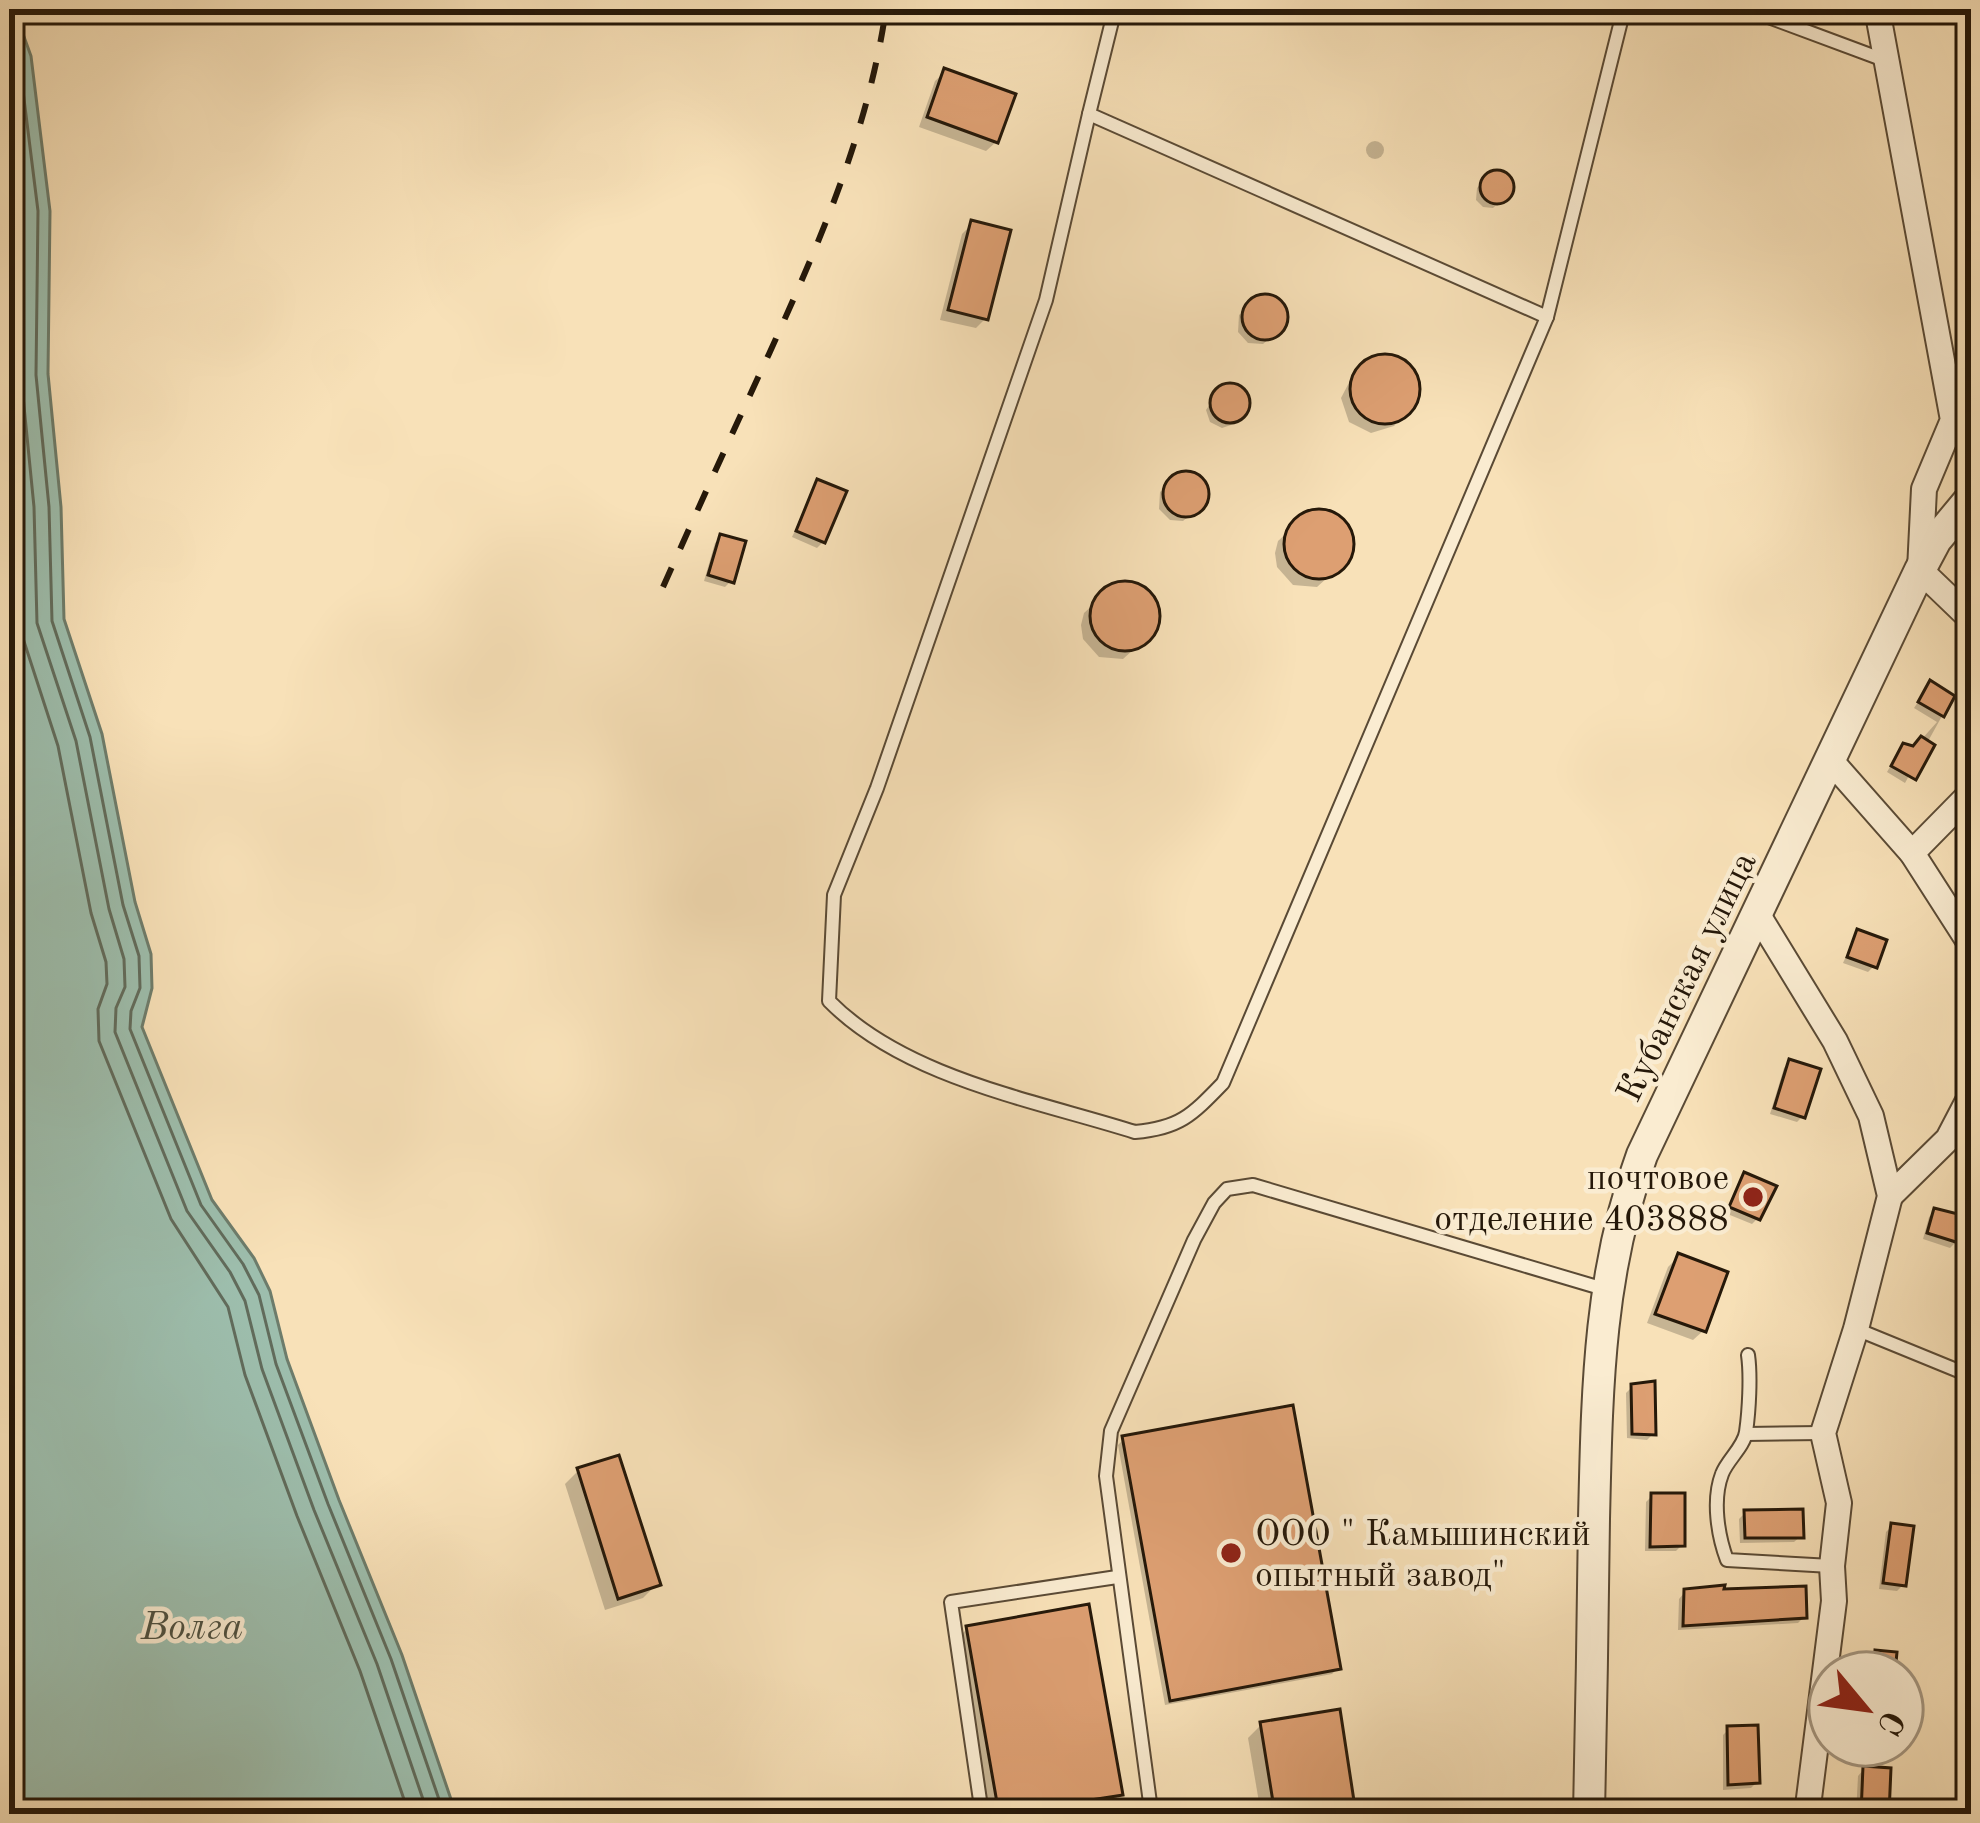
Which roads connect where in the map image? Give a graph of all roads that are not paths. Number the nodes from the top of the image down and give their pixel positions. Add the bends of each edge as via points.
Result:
1 (1115, 9) edge
2 (1624, 9) edge
3 (1747, 9) edge
4 (1877, 9) edge
5 (1884, 60) junction
6 (1089, 114) junction
7 (1547, 317) junction
8 (1953, 420) junction
9 (1971, 441) edge
10 (1971, 498) edge
11 (1920, 571) junction
12 (1971, 619) edge
13 (1831, 761) junction
14 (1971, 793) edge
15 (1912, 853) junction
16 (1758, 915) junction
17 (1971, 945) edge
18 (1971, 1095) edge
19 (1890, 1196) junction
20 (1605, 1289) junction
21 (1856, 1328) junction
22 (1748, 1354) dead end
23 (1971, 1376) edge
24 (1823, 1433) junction
25 (1746, 1434) junction
26 (1832, 1566) junction
27 (1117, 1577) junction
28 (982, 1814) edge
29 (1122, 1814) edge
30 (1589, 1814) edge
31 (1807, 1814) edge

1 - 6 lane
2 - 7 lane
3 - 5 lane
4 - 5 street
5 - 8 street
6 - 7 lane
6 - 7 lane via 1046,300 834,895 829,1000 858,1030 927,1066 1135,1132 1169,1129 1223,1083
8 - 9 street
8 - 11 street via 1924,488
10 - 11 street, Кубанская улица
11 - 12 street
11 - 13 street, Кубанская улица
13 - 15 street
13 - 16 street, Кубанская улица
14 - 15 street
15 - 17 street
16 - 19 street via 1871,1116
16 - 20 street, Кубанская улица via 1642,1155
18 - 19 street via 1948,1139
19 - 21 street
20 - 27 lane via 1253,1185 1227,1189 1194,1240 1112,1431 1106,1476
20 - 30 street, Кубанская улица
21 - 23 lane
21 - 24 street
22 - 25 lane
24 - 25 lane
24 - 26 street via 1839,1503
25 - 26 lane via 1720,1476 1717,1535 1727,1560
26 - 31 street
27 - 28 lane via 951,1602
27 - 29 lane via 1151,1810

